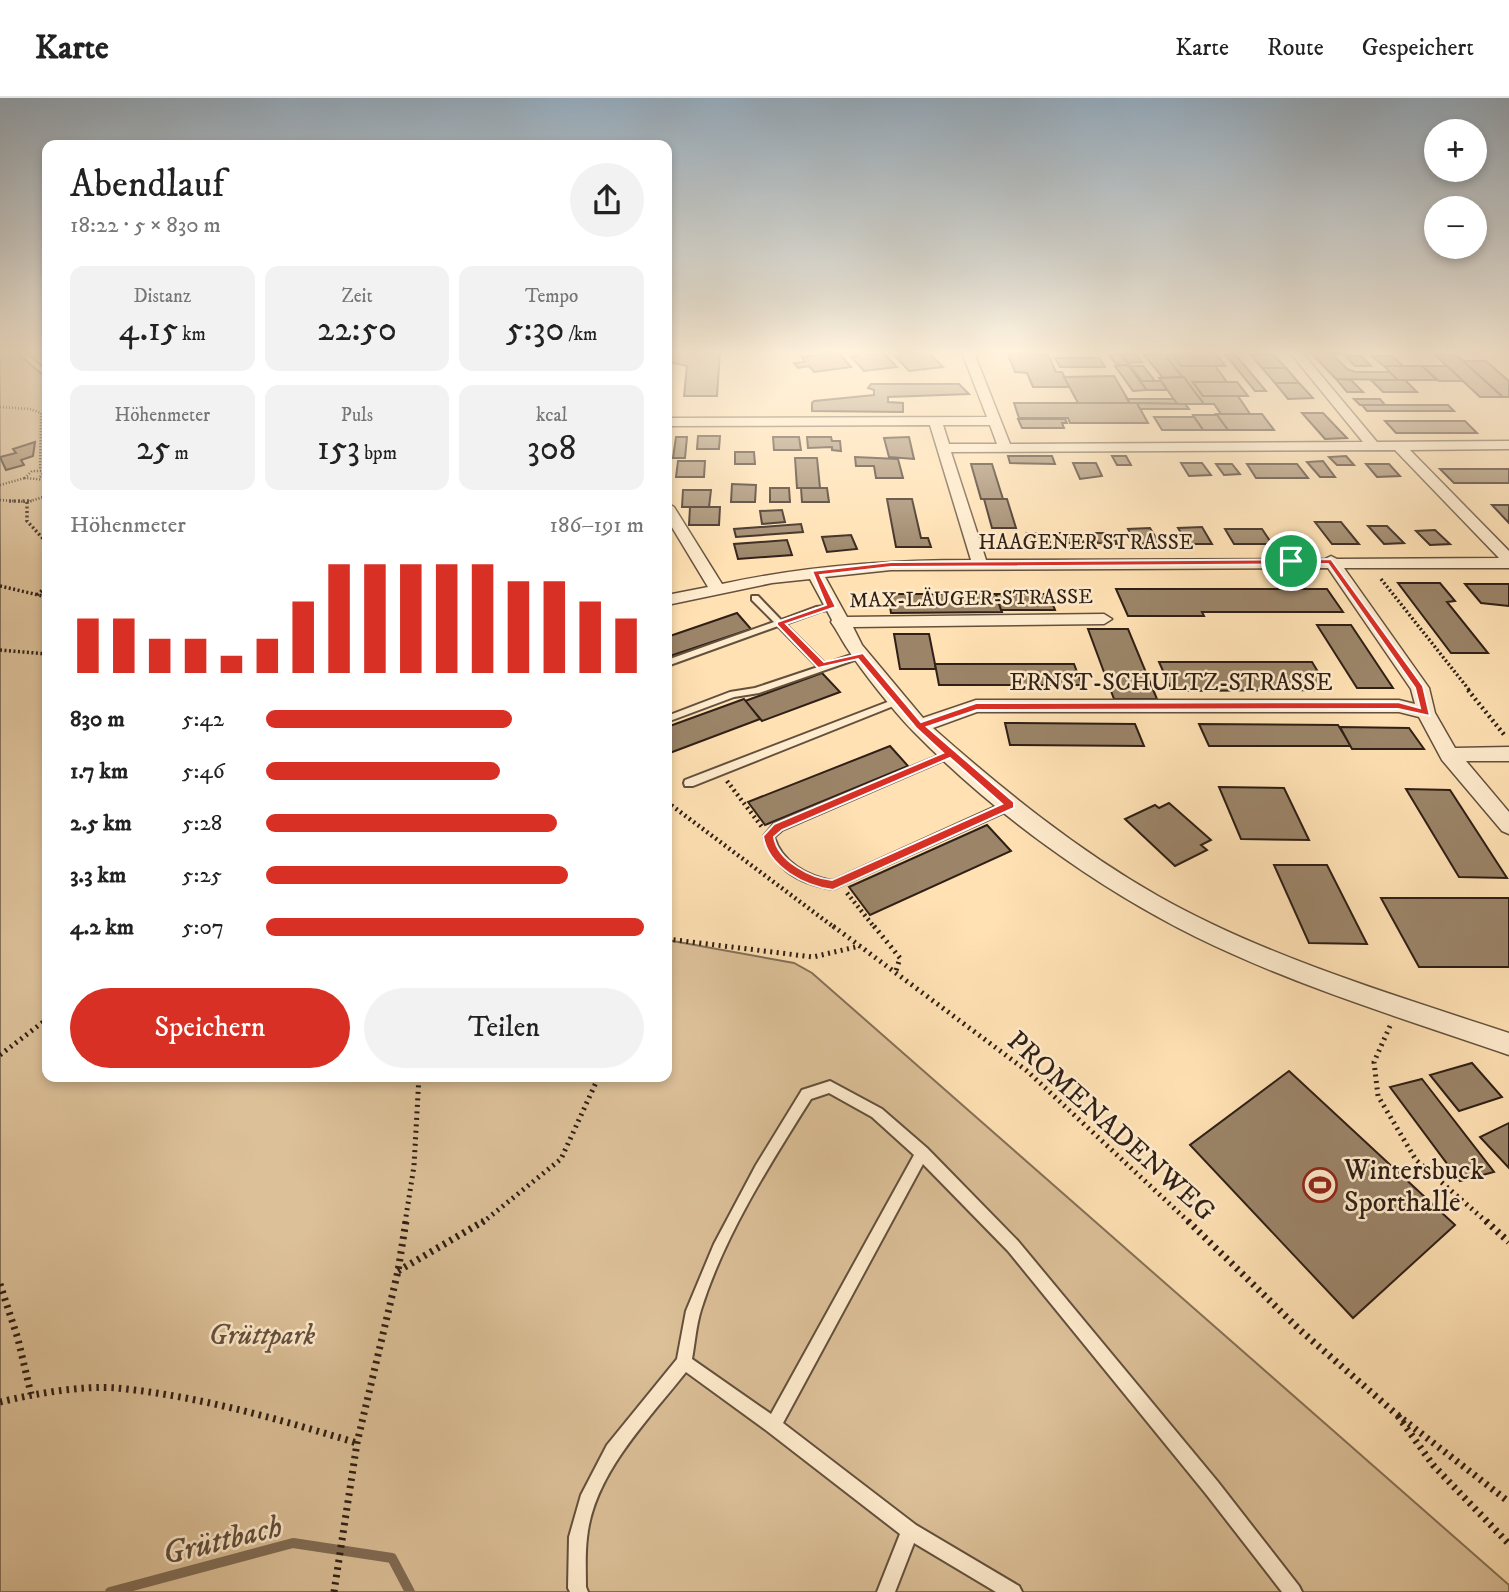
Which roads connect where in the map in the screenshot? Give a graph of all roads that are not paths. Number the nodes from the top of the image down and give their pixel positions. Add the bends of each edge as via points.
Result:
1 (1351, 420) edge
2 (994, 421) joint
3 (672, 422) edge
4 (936, 422) junction
5 (1373, 445) junction
6 (1398, 445) junction
7 (1509, 445) edge
8 (943, 447) junction
9 (1005, 448) junction
10 (672, 515) edge
11 (1331, 561) junction
12 (1509, 561) edge
13 (980, 564) junction
14 (815, 573) junction
15 (717, 588) junction
16 (755, 598) dead end
17 (672, 599) edge
18 (835, 615) junction
19 (1104, 619) dead end
20 (780, 624) junction
21 (860, 655) junction
22 (672, 661) edge
23 (822, 666) junction
24 (898, 701) junction
25 (1426, 713) junction
26 (672, 717) edge
27 (919, 726) junction
28 (950, 754) junction
29 (1509, 754) edge
30 (1449, 755) junction
31 (689, 783) dead end
32 (1010, 805) junction
33 (1509, 827) edge
34 (1509, 1044) edge
35 (922, 1153) junction
36 (684, 1362) junction
37 (773, 1424) junction
38 (910, 1531) junction
39 (579, 1592) edge
40 (886, 1592) edge
41 (1013, 1592) edge
42 (1293, 1592) edge

1 - 5 street
2 - 4 street
2 - 9 street
3 - 4 street
4 - 8 street
5 - 6 street
5 - 9 street
6 - 7 street
6 - 12 street
8 - 9 street
8 - 13 street
10 - 15 street
11 - 12 street, HAAGENER STRASSE
11 - 13 street, HAAGENER STRASSE
11 - 25 street via 1420,688
13 - 14 street, HAAGENER STRASSE via 891,565
14 - 15 street, HAAGENER STRASSE
14 - 18 street
15 - 17 street, HAAGENER STRASSE
16 - 20 lane
18 - 19 street, MAX-LÄUGER-STRASSE
18 - 20 lane via 819,609
18 - 21 street
20 - 22 lane
20 - 23 lane
21 - 23 lane
21 - 24 street
23 - 26 lane
24 - 27 street
24 - 31 lane
25 - 27 street, ERNST-SCHULTZ-STRASSE via 1398,706 976,706
25 - 30 street
27 - 28 street
28 - 32 street
28 - 32 lane via 778,827 769,836 770,845 782,862 816,883 833,885
29 - 30 street
30 - 33 street
32 - 34 street via 1159,907 1206,931 1398,1008
35 - 36 lane via 877,1113 831,1087 807,1094 734,1220 695,1305
35 - 37 lane
35 - 42 lane via 1013,1245
36 - 37 lane
36 - 39 lane via 613,1451 587,1501 578,1538
37 - 38 lane
38 - 40 lane
38 - 41 lane

